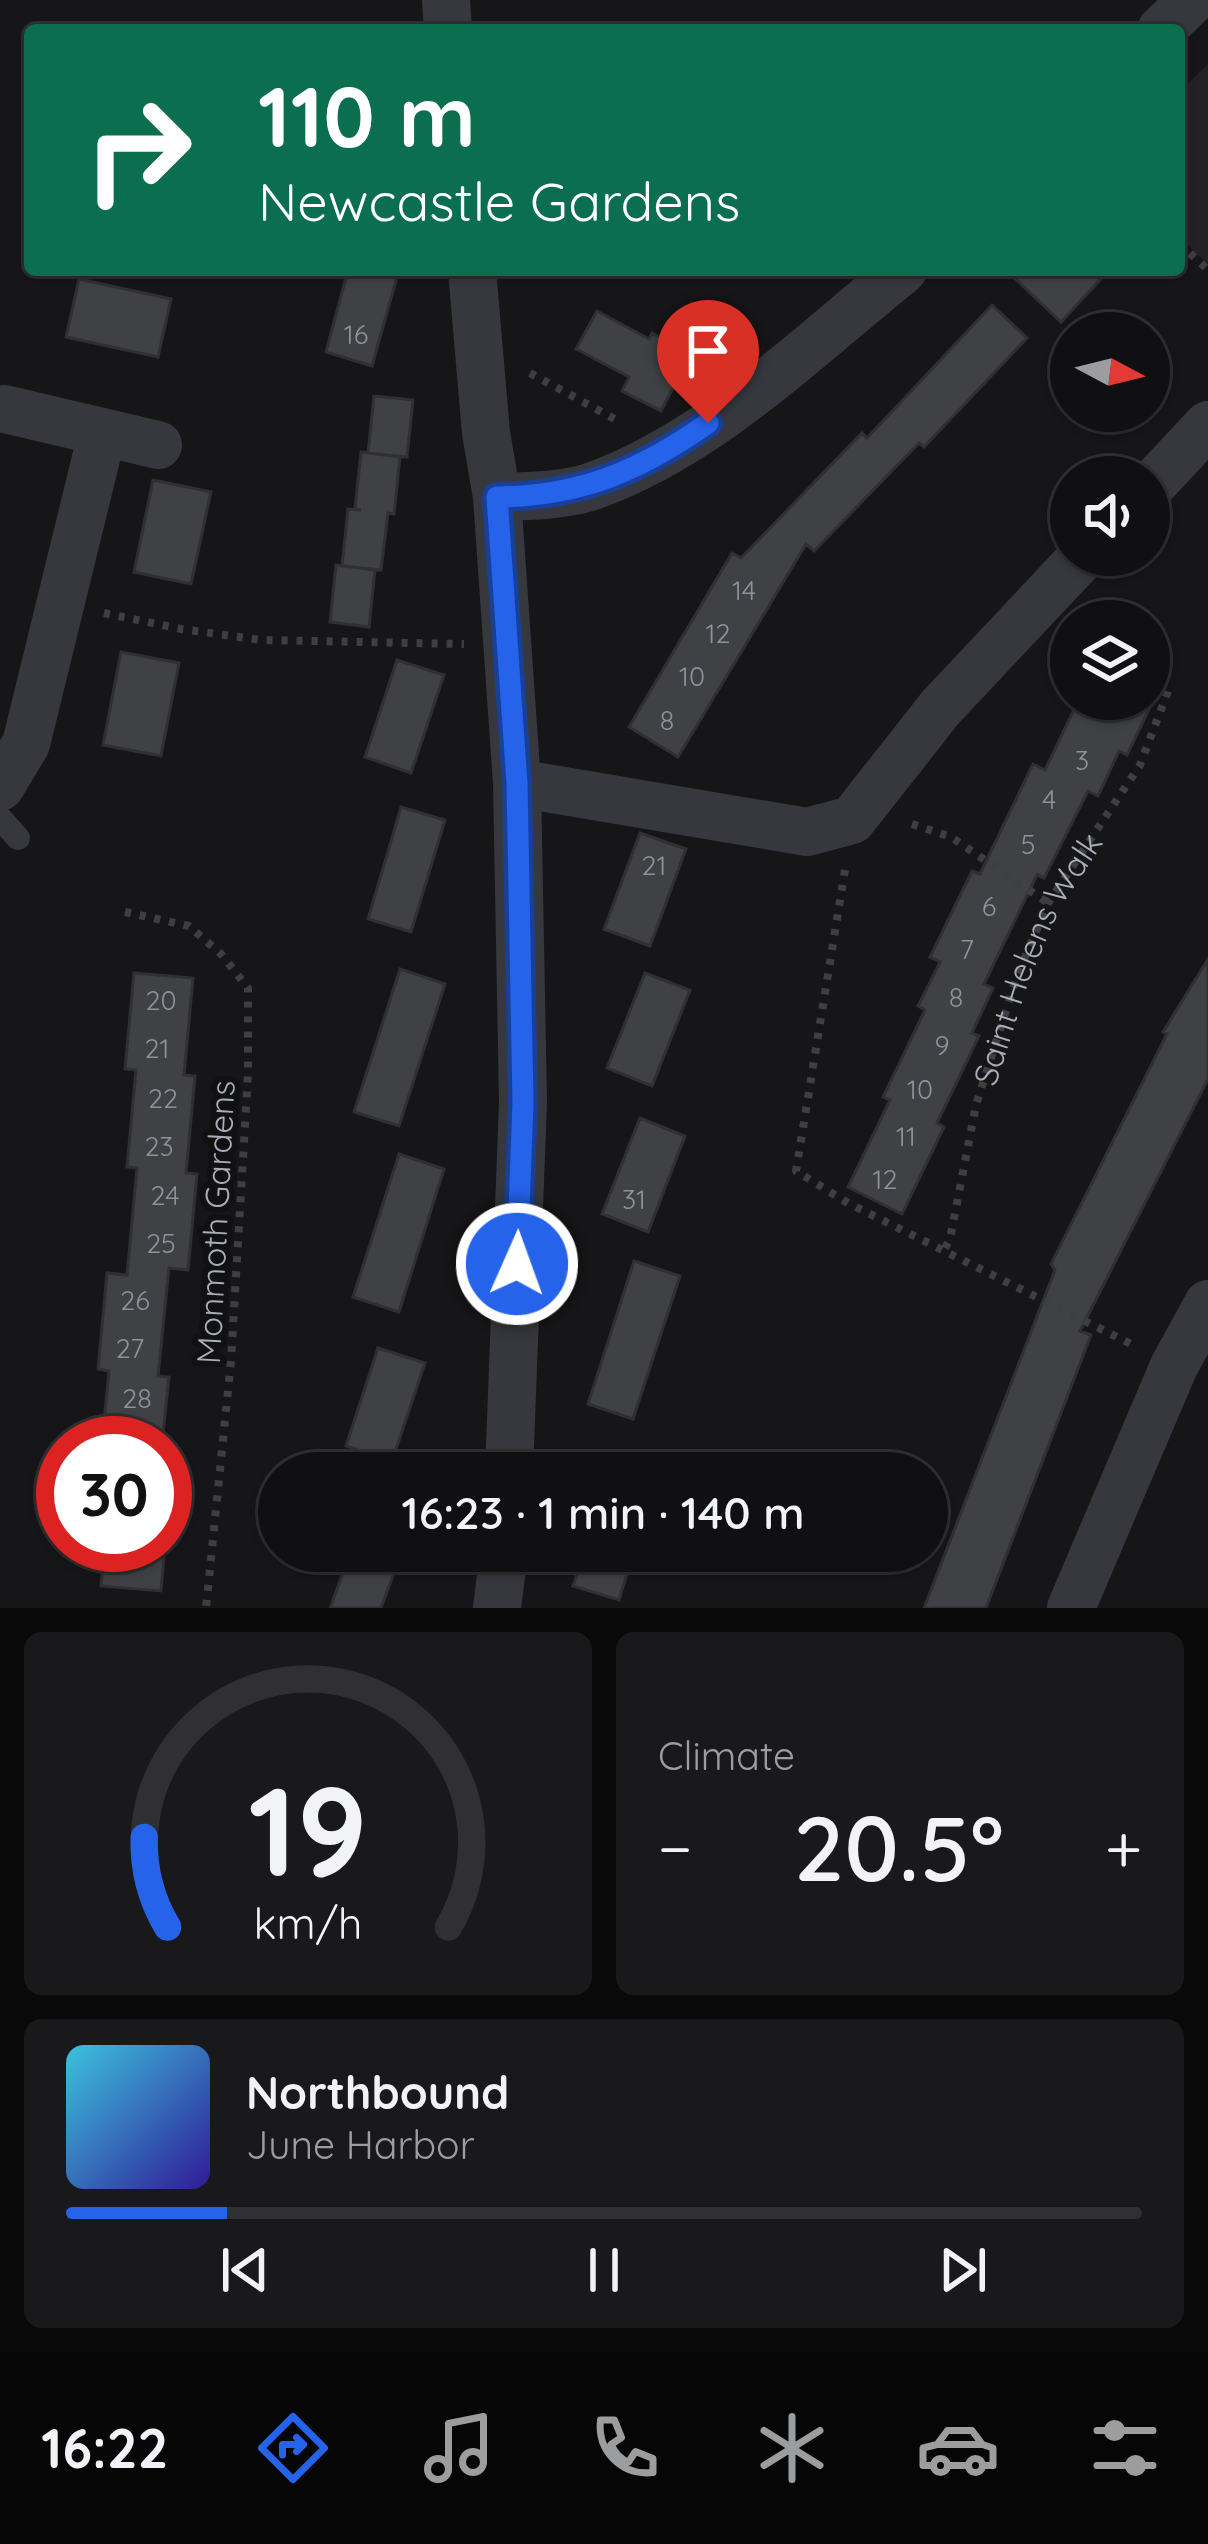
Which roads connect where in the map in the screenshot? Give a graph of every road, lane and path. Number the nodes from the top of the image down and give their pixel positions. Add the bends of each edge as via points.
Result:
1 (1192, 0) edge
2 (1167, 24) edge
3 (1185, 249) edge
4 (1208, 270) edge
5 (473, 276) edge
6 (896, 276) edge
7 (482, 347) junction
8 (5, 409) dead end
9 (1208, 425) edge
10 (102, 434) junction
11 (158, 445) dead end
12 (671, 449) junction
13 (1170, 466) edge
14 (497, 497) junction
15 (1064, 576) edge
16 (115, 616) dead end
17 (457, 643) dead end
18 (1157, 720) edge
19 (517, 783) junction
20 (0, 787) edge
21 (0, 818) edge
22 (852, 820) junction
23 (18, 838) dead end
24 (1048, 903) junction
25 (125, 912) dead end
26 (945, 1248) junction
27 (1208, 1304) edge
28 (1174, 1366) junction
29 (510, 1452) edge
30 (501, 1572) edge
31 (206, 1608) edge
32 (497, 1608) edge
33 (1071, 1608) edge

1 - 2 street
3 - 4 path
5 - 7 street
6 - 12 street
7 - 12 path
7 - 14 street
8 - 10 street
9 - 13 street
10 - 11 street
10 - 20 street via 26,744
12 - 14 street via 586,488
14 - 19 street
15 - 22 street via 941,707
16 - 17 path via 260,640
18 - 24 path, Saint Helens Walk via 1140,765
19 - 22 street via 807,832
19 - 29 street via 523,1102
21 - 23 lane
22 - 24 path via 922,824
22 - 26 path via 796,1171
24 - 26 path, Saint Helens Walk via 976,1105
25 - 31 path, Monmoth Gardens via 189,926 248,988 231,1361
26 - 28 path
27 - 28 street
28 - 33 street
30 - 32 street

